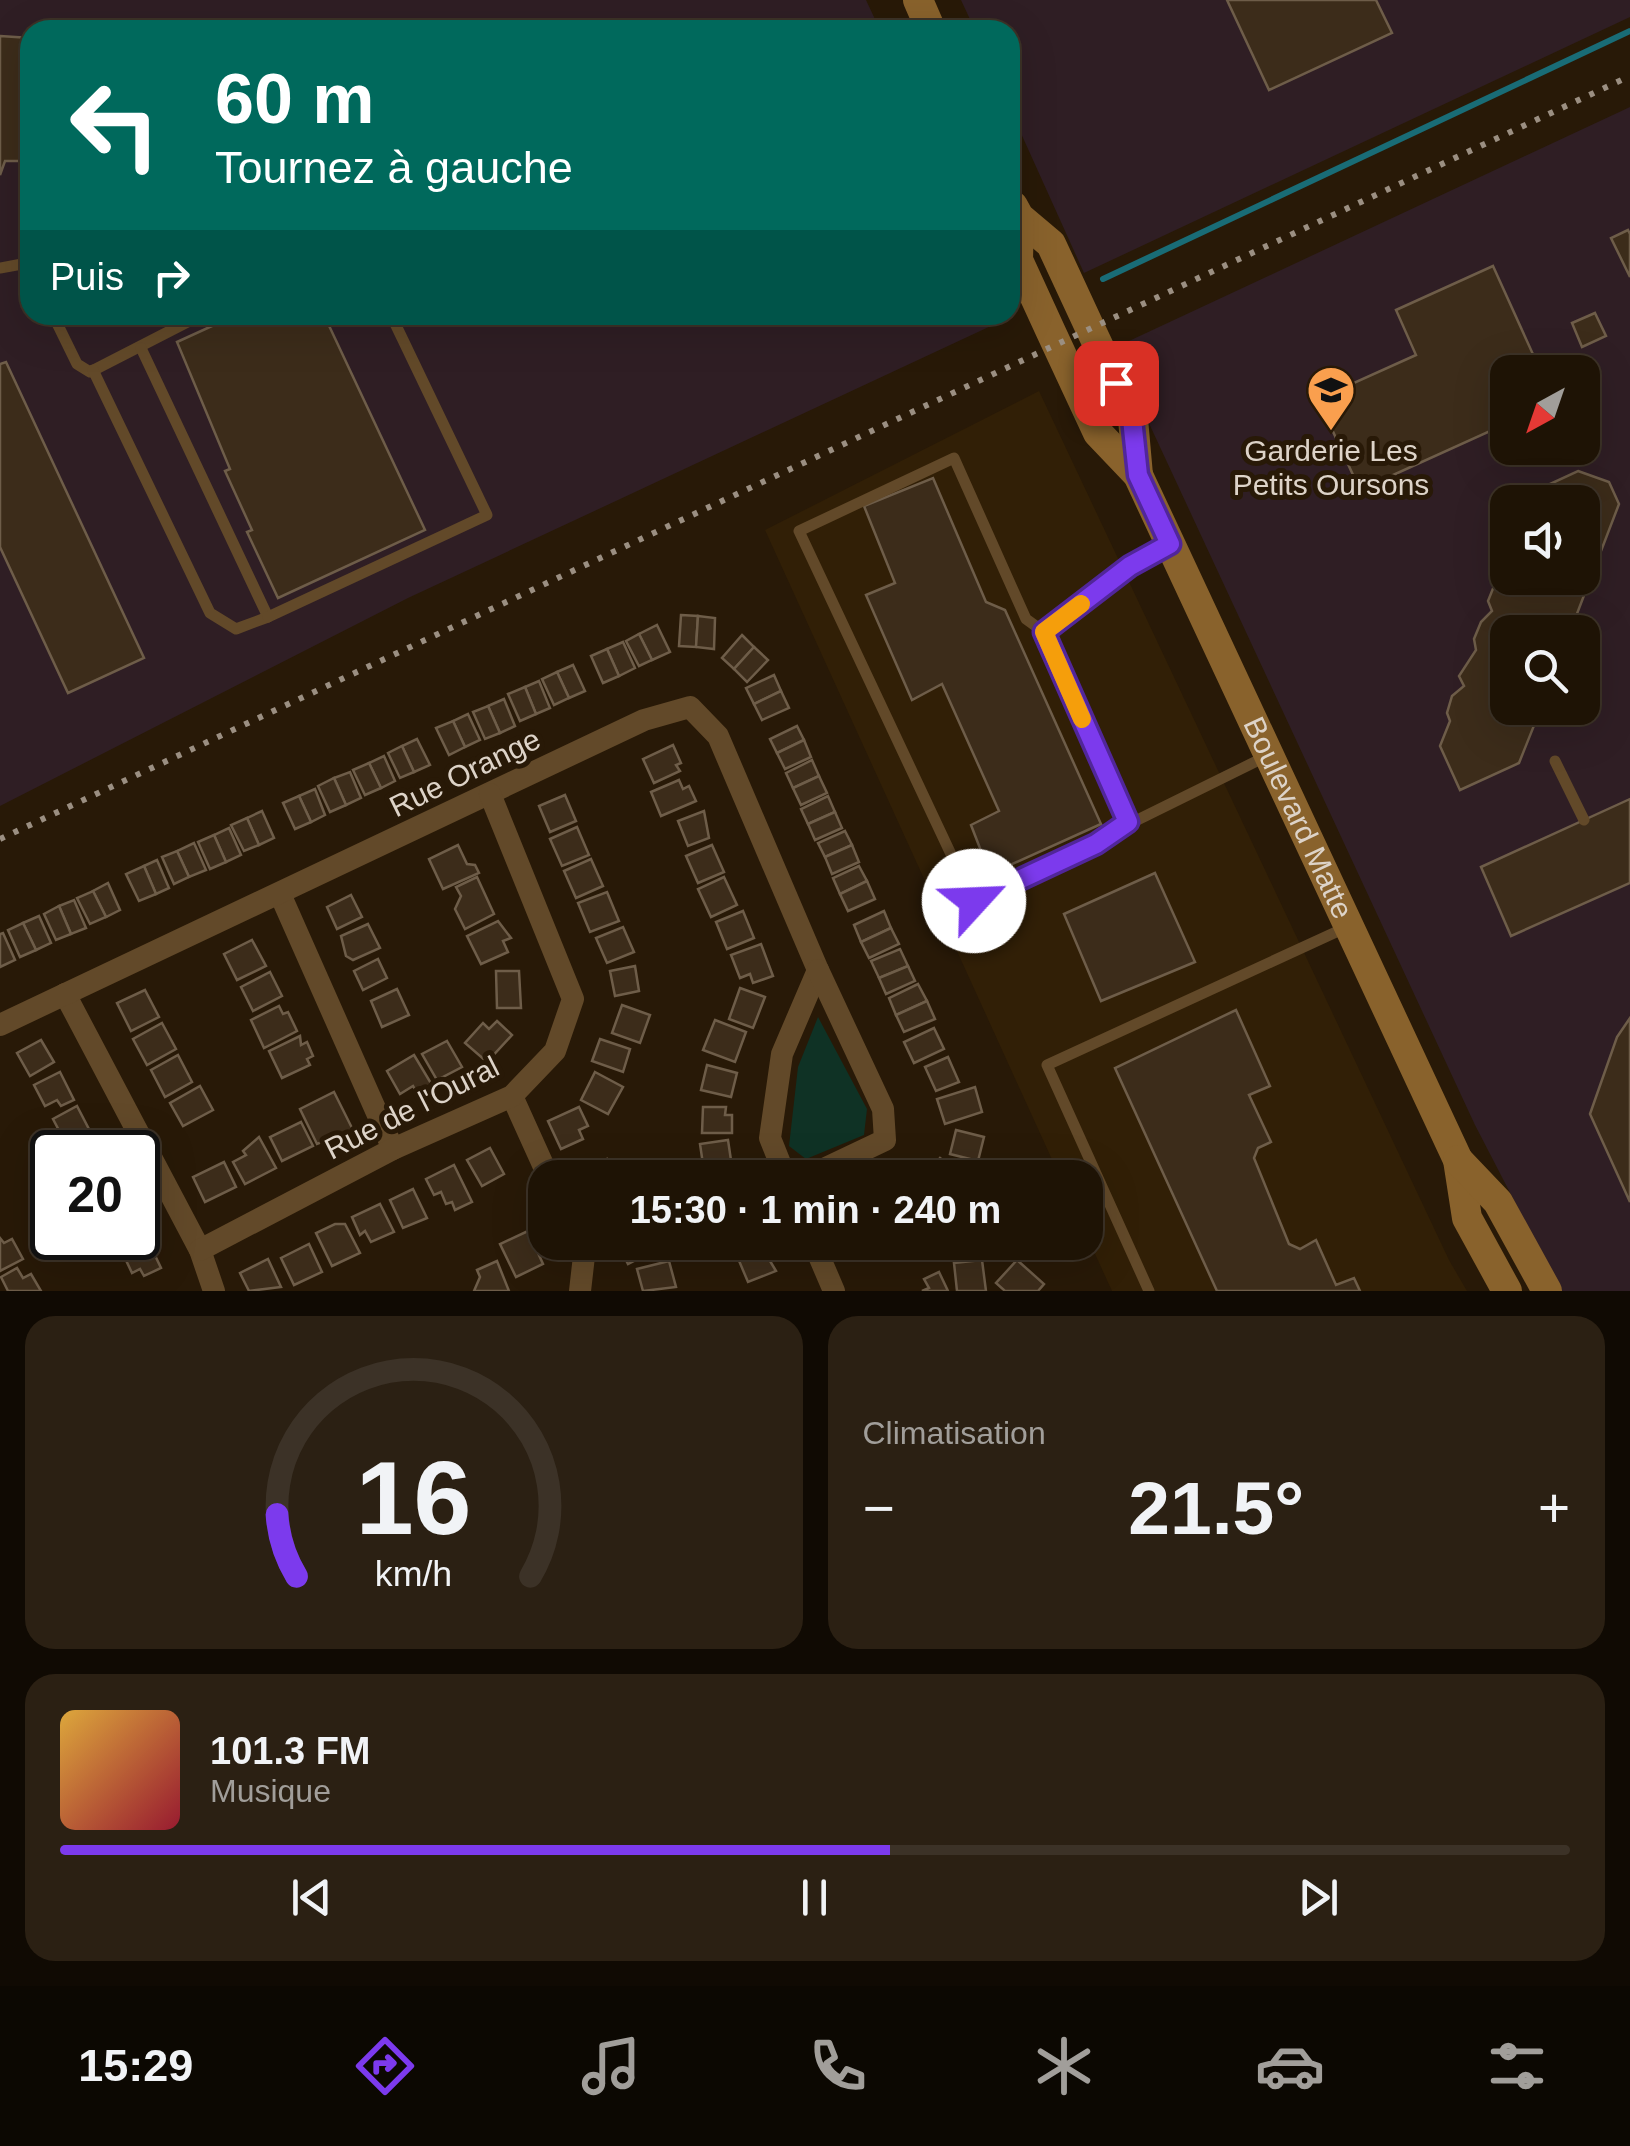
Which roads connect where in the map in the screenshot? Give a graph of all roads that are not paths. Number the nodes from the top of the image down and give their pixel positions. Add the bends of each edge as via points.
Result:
1 (1020, 264) edge
2 (57, 325) edge
3 (179, 325) edge
4 (396, 325) edge
5 (142, 348) junction
6 (93, 370) junction
7 (1170, 544) junction
8 (268, 618) junction
9 (1044, 632) junction
10 (1268, 756) junction
11 (1555, 762) dead end
12 (490, 794) junction
13 (1584, 820) dead end
14 (1128, 822) junction
15 (280, 894) junction
16 (1347, 927) junction
17 (818, 970) junction
18 (66, 994) junction
19 (0, 1025) edge
20 (512, 1096) junction
21 (393, 1150) junction
22 (540, 1160) edge
23 (779, 1160) edge
24 (842, 1160) edge
25 (1458, 1160) junction
26 (200, 1250) junction
27 (584, 1260) edge
28 (821, 1260) edge
29 (214, 1291) edge
30 (580, 1291) edge
31 (834, 1291) edge
32 (1150, 1291) edge
33 (1507, 1291) edge
34 (1547, 1291) edge

1 - 7 main road, Boulevard Matte via 1098,434 1138,475
2 - 6 lane via 77,364
3 - 5 lane
4 - 8 lane via 487,515
5 - 6 lane
5 - 8 lane
6 - 8 lane via 210,613 236,628
7 - 9 lane
7 - 10 main road, Boulevard Matte
9 - 14 lane
9 - 14 lane via 1026,619 954,458 799,530 974,901
10 - 14 lane
10 - 16 main road, Boulevard Matte
11 - 13 lane
12 - 15 street, Rue Orange
12 - 17 street, Rue Orange via 644,720 690,706 718,736
12 - 20 street, Rue de l'Oural via 573,998 555,1052
15 - 18 street, Rue Orange
15 - 21 street
16 - 25 main road, Boulevard Matte
16 - 32 lane via 1047,1065
17 - 23 street via 782,1054 770,1138
17 - 24 street, Rue Orange via 883,1109 885,1140
18 - 19 street, Rue Orange
18 - 26 street
20 - 21 street, Rue de l'Oural
20 - 22 street
21 - 26 street, Rue de l'Oural
25 - 33 main road, Boulevard Matte via 1467,1218
25 - 34 main road, Boulevard Matte via 1498,1202
26 - 29 street
27 - 30 street
28 - 31 street

